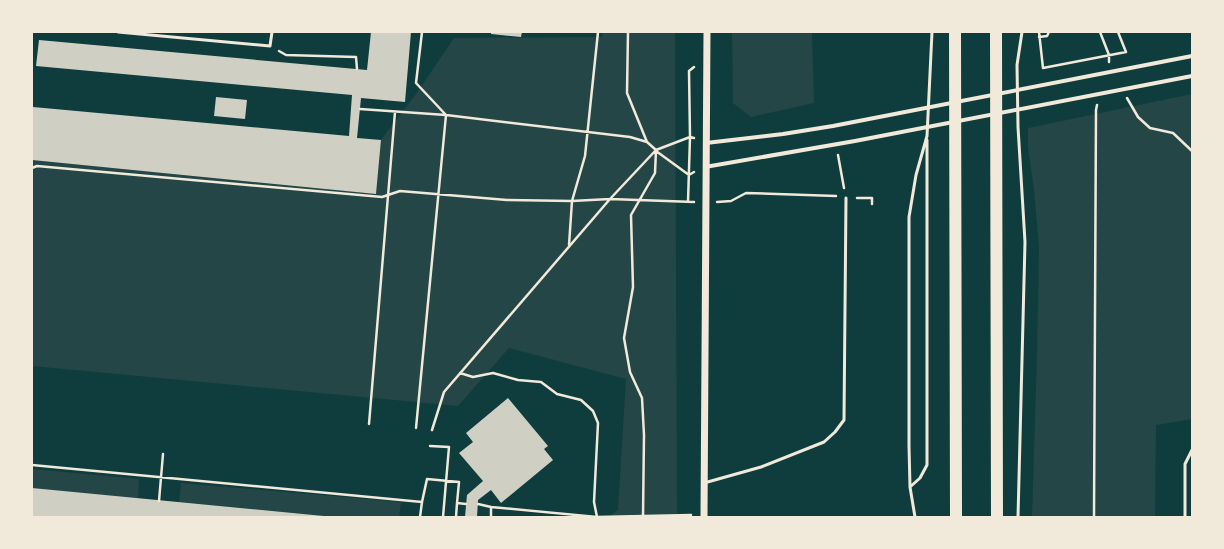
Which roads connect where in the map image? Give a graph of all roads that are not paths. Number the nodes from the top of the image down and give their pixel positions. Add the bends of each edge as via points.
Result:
1 (118, 32) edge
2 (272, 32) edge
3 (707, 32) edge
4 (932, 32) edge
5 (955, 32) edge
6 (996, 32) edge
7 (1022, 32) edge
8 (1192, 56) edge
9 (1192, 76) edge
10 (927, 136) junction
11 (706, 143) junction
12 (705, 167) junction
13 (846, 198) road end
14 (1192, 450) edge
15 (704, 484) junction
16 (910, 487) junction
17 (704, 516) edge
18 (915, 517) edge
19 (956, 517) edge
20 (997, 517) edge
21 (1018, 517) edge
22 (1185, 517) edge

1 - 2 lane via 270,46
3 - 11 street
4 - 10 lane
5 - 19 highway
6 - 20 highway
7 - 21 lane via 1017,65 1025,242
8 - 11 street via 851,122 783,134
9 - 12 street
10 - 16 lane via 916,175 909,217
10 - 16 lane via 927,465 920,478
11 - 12 street
12 - 15 street
13 - 15 lane via 844,420 824,442 761,467
14 - 22 lane via 1185,464
15 - 17 street
16 - 18 lane

